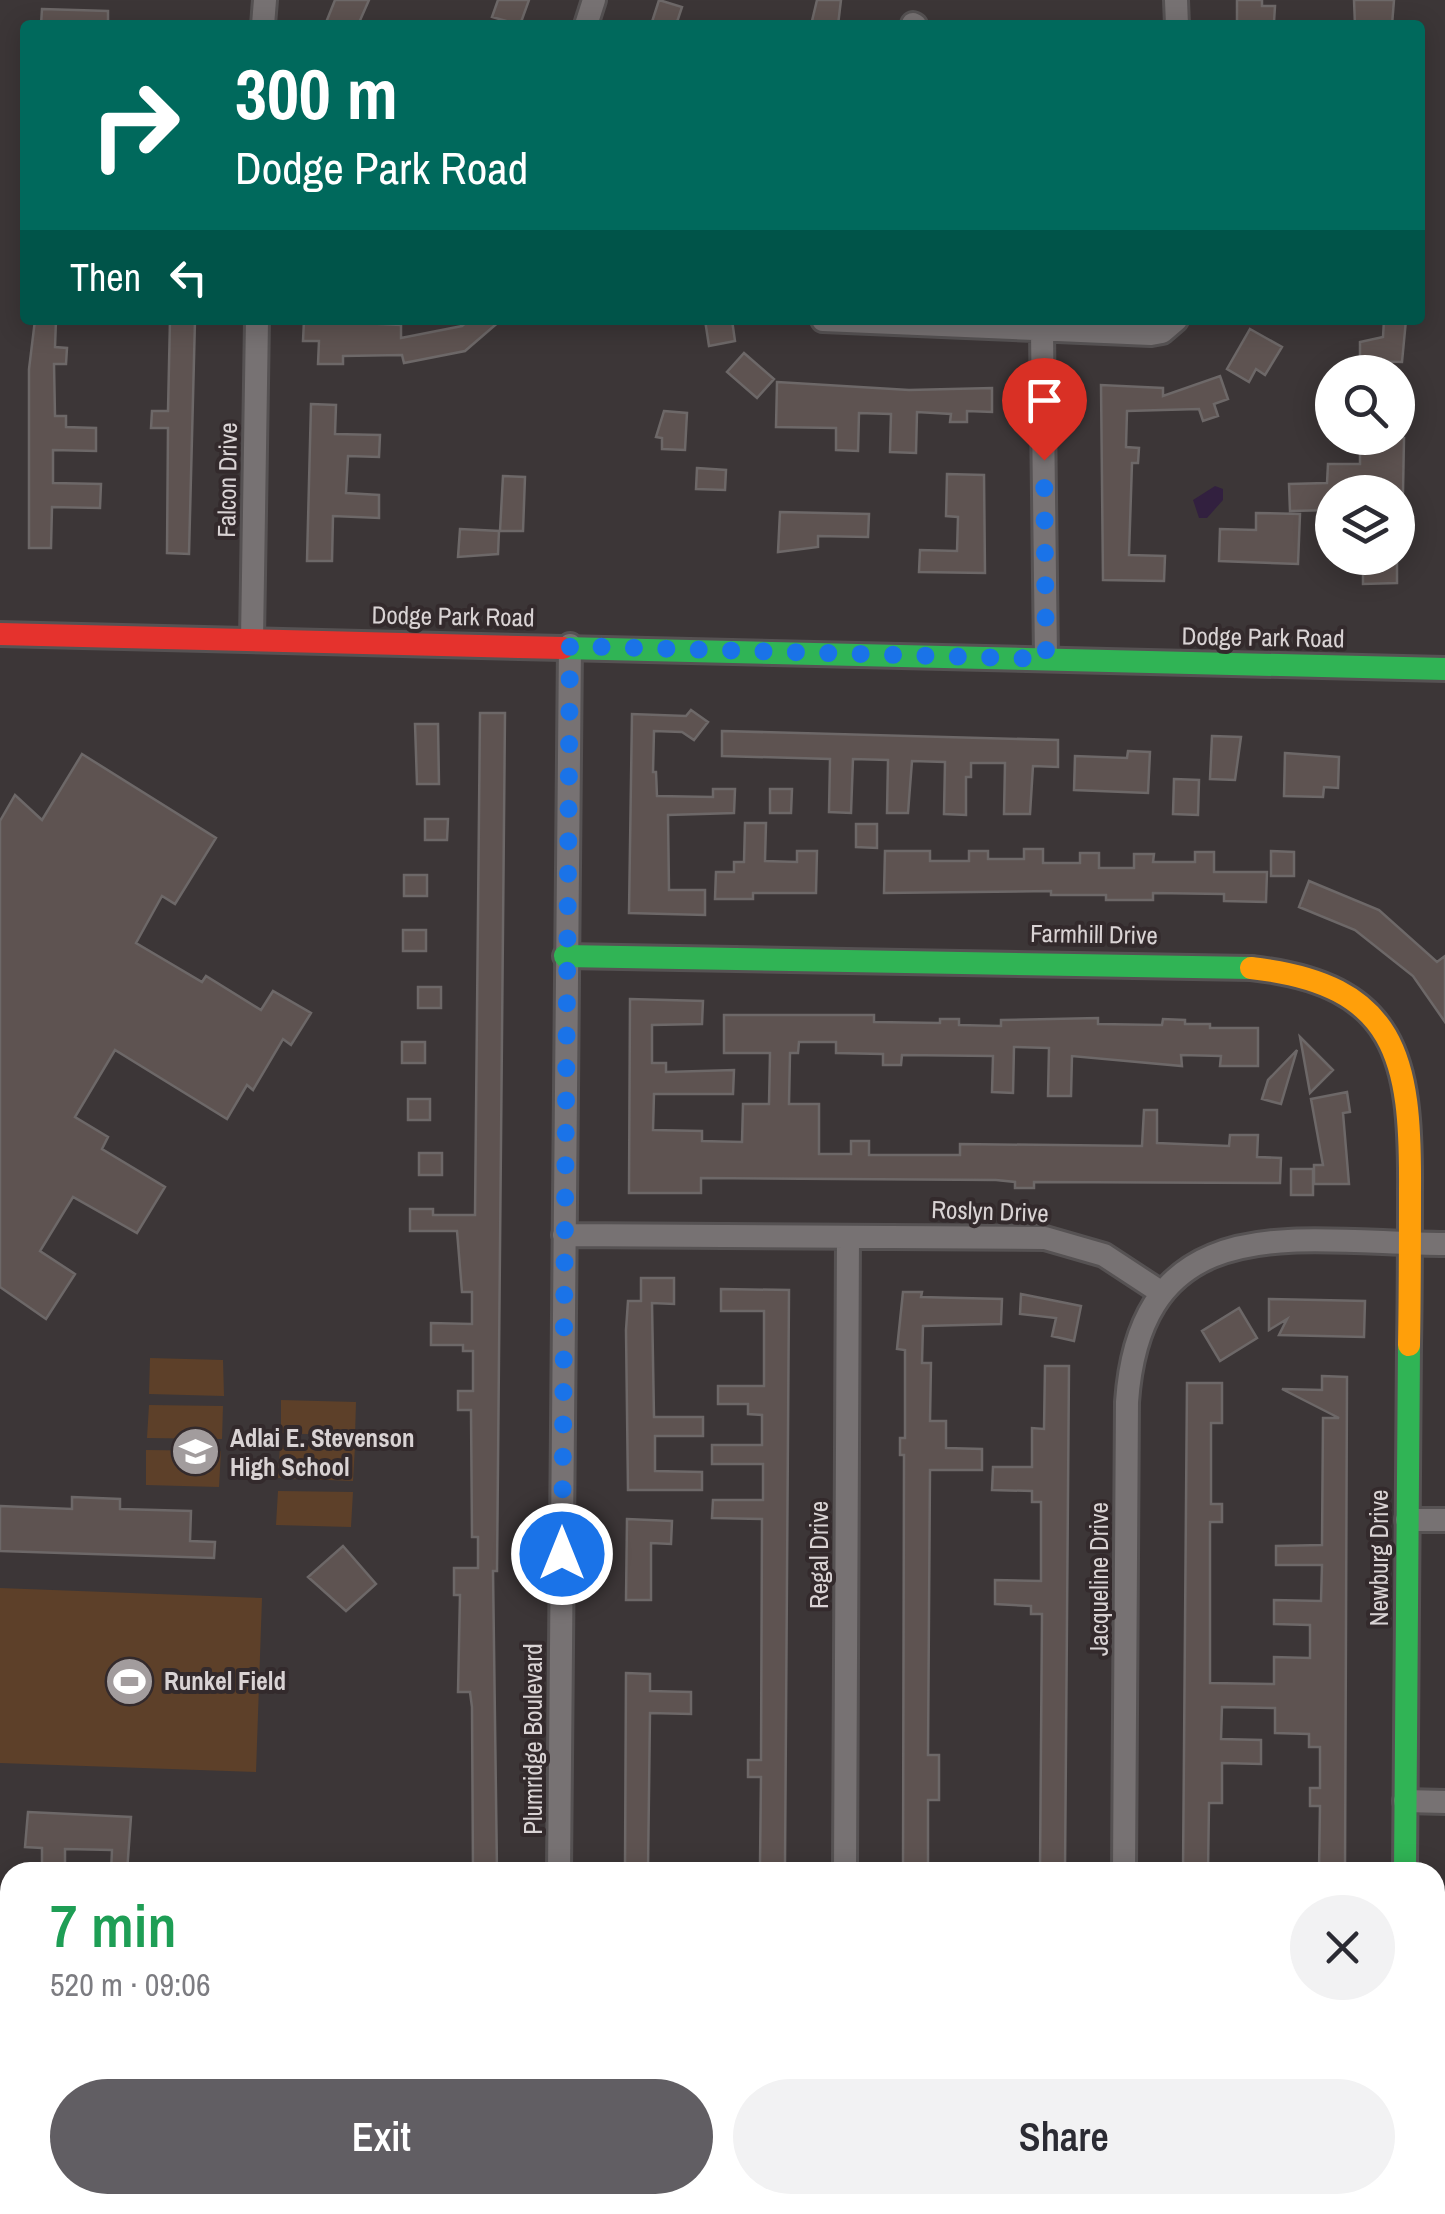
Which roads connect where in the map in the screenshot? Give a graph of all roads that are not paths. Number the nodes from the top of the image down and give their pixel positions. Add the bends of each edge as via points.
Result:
1 (257, 325) edge
2 (914, 325) edge
3 (1170, 325) edge
4 (1042, 332) junction
5 (0, 634) edge
6 (252, 640) junction
7 (570, 646) junction
8 (1046, 659) junction
9 (1445, 669) edge
10 (565, 956) junction
11 (564, 1234) junction
12 (848, 1237) junction
13 (1409, 1243) junction
14 (1445, 1244) edge
15 (1162, 1293) junction
16 (1407, 1520) junction
17 (1445, 1520) edge
18 (1405, 1802) junction
19 (1445, 1802) edge
20 (559, 1862) edge
21 (844, 1862) edge
22 (1124, 1862) edge
23 (1404, 1862) edge

1 - 6 street, Falcon Drive
2 - 4 street
3 - 4 street via 1151,334
4 - 8 street
5 - 6 street, Dodge Park Road
6 - 7 street, Dodge Park Road
7 - 8 street, Dodge Park Road
7 - 10 street, Plumridge Boulevard
8 - 9 street, Dodge Park Road
10 - 11 street, Plumridge Boulevard
10 - 13 street, Farmhill Drive via 1134,962 1283,970 1320,979 1363,1006 1400,1060 1411,1110
11 - 12 street, Roslyn Drive
11 - 20 street, Plumridge Boulevard
12 - 15 street, Roslyn Drive via 1045,1238 1104,1255
12 - 21 street, Regal Drive
13 - 14 street
13 - 15 street via 1254,1242 1186,1269
13 - 16 street, Newburg Drive
15 - 22 street, Jacqueline Drive via 1138,1332 1127,1402
16 - 17 street
16 - 18 street, Newburg Drive
18 - 19 street
18 - 23 street, Newburg Drive

